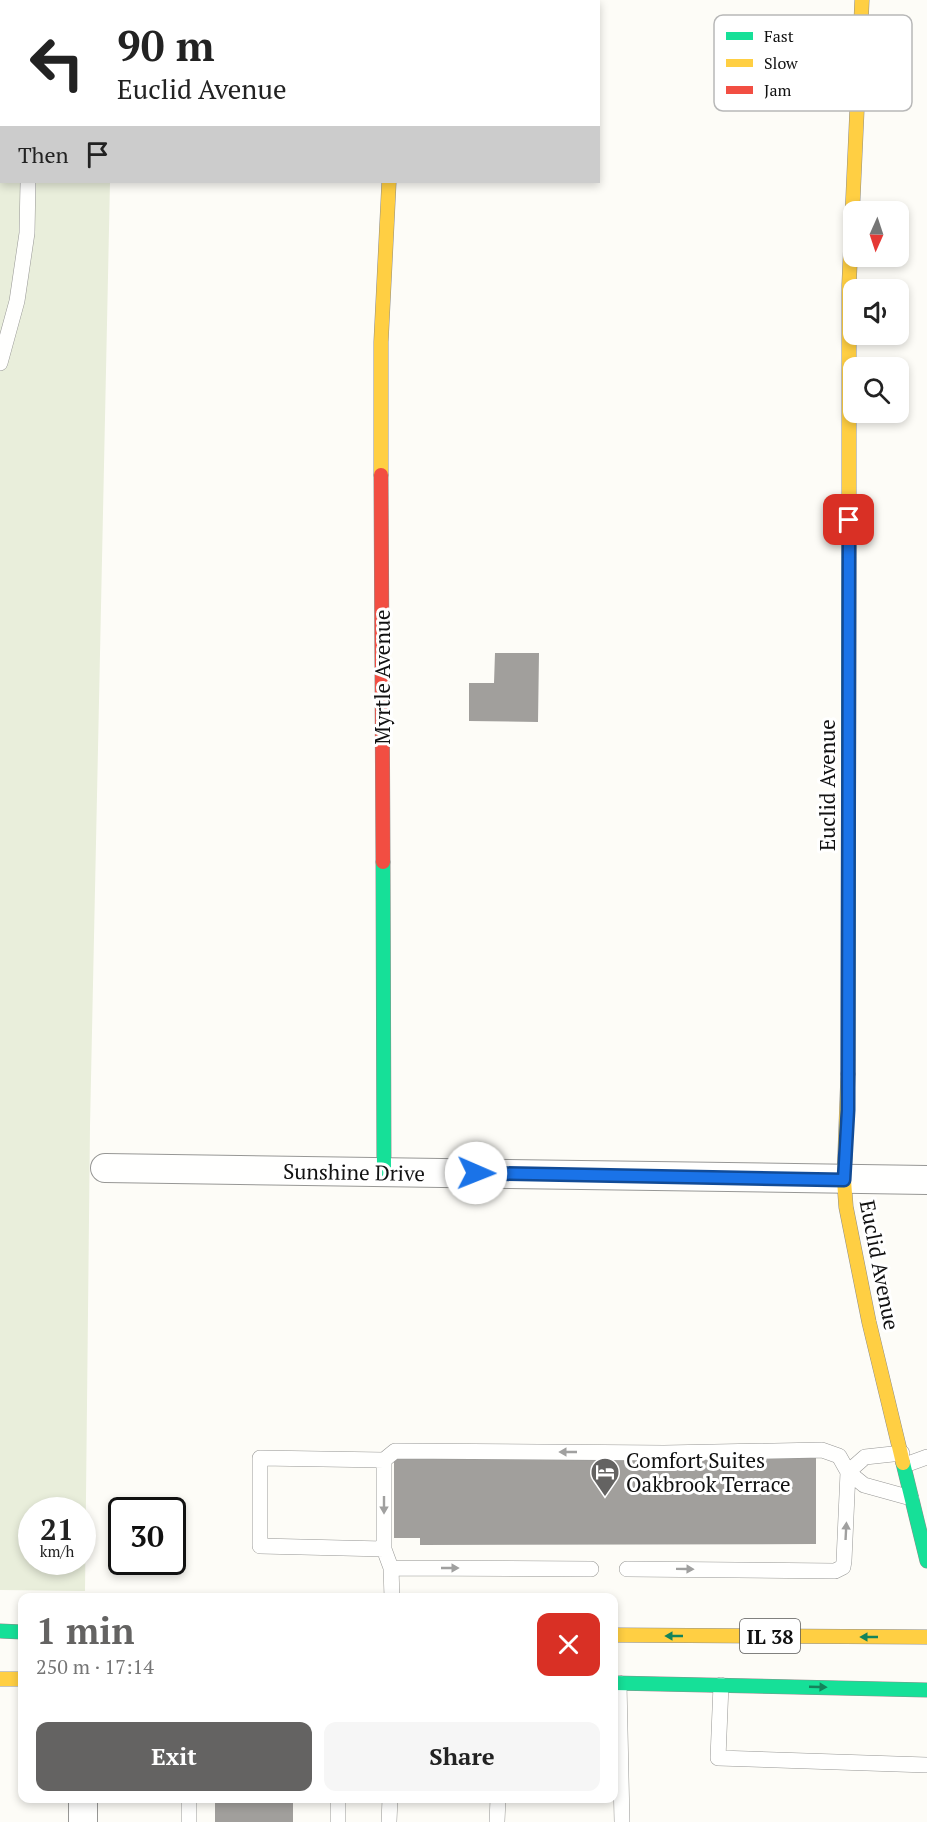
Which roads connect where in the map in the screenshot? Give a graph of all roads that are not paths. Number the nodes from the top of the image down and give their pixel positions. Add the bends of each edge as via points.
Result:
1 (862, 0) edge
2 (861, 15) edge
3 (857, 111) edge
4 (28, 183) edge
5 (389, 183) edge
6 (0, 363) edge
7 (105, 1168) dead end
8 (384, 1172) junction
9 (844, 1180) junction
10 (927, 1180) edge
11 (927, 1457) edge
12 (903, 1459) junction
13 (384, 1460) junction
14 (848, 1472) junction
15 (913, 1499) junction
16 (384, 1549) junction
17 (927, 1561) edge
18 (392, 1568) junction
19 (591, 1569) dead end
20 (627, 1569) dead end
21 (392, 1593) edge
22 (0, 1631) edge
23 (18, 1632) edge
24 (618, 1635) edge
25 (927, 1637) edge
26 (0, 1679) edge
27 (18, 1679) edge
28 (618, 1683) edge
29 (722, 1685) junction
30 (927, 1690) edge
31 (618, 1758) edge
32 (927, 1765) edge
33 (83, 1803) edge
34 (189, 1803) edge
35 (338, 1803) edge
36 (390, 1803) edge
37 (498, 1803) edge
38 (83, 1822) edge
39 (189, 1822) edge
40 (338, 1822) edge
41 (389, 1822) edge
42 (497, 1822) edge
43 (622, 1822) edge

1 - 2 street, Euclid Avenue
3 - 9 street, Euclid Avenue via 849,285 848,1086
4 - 6 lane via 27,233 17,301
5 - 8 street, Myrtle Avenue via 381,342
7 - 8 street, Sunshine Drive
8 - 9 street, Sunshine Drive
9 - 10 street, Sunshine Drive
9 - 12 street, Euclid Avenue via 868,1322
11 - 12 lane
12 - 14 lane via 865,1457
12 - 15 street, Euclid Avenue
14 -> 13 lane via 839,1456 822,1450 395,1451
13 -> 16 lane
13 - 16 lane via 260,1458 260,1546
14 - 15 lane via 864,1485
20 -> 14 lane via 835,1571 843,1567 844,1561
15 - 17 street, Euclid Avenue
16 - 18 lane
18 -> 19 lane
18 - 21 lane
22 - 23 street
25 -> 24 street, IL 38
26 - 27 street
28 - 29 street
29 -> 30 street
29 - 32 lane via 718,1758
31 - 43 lane
33 - 38 street
34 - 39 lane
35 - 40 lane
36 - 41 lane
37 - 42 lane

